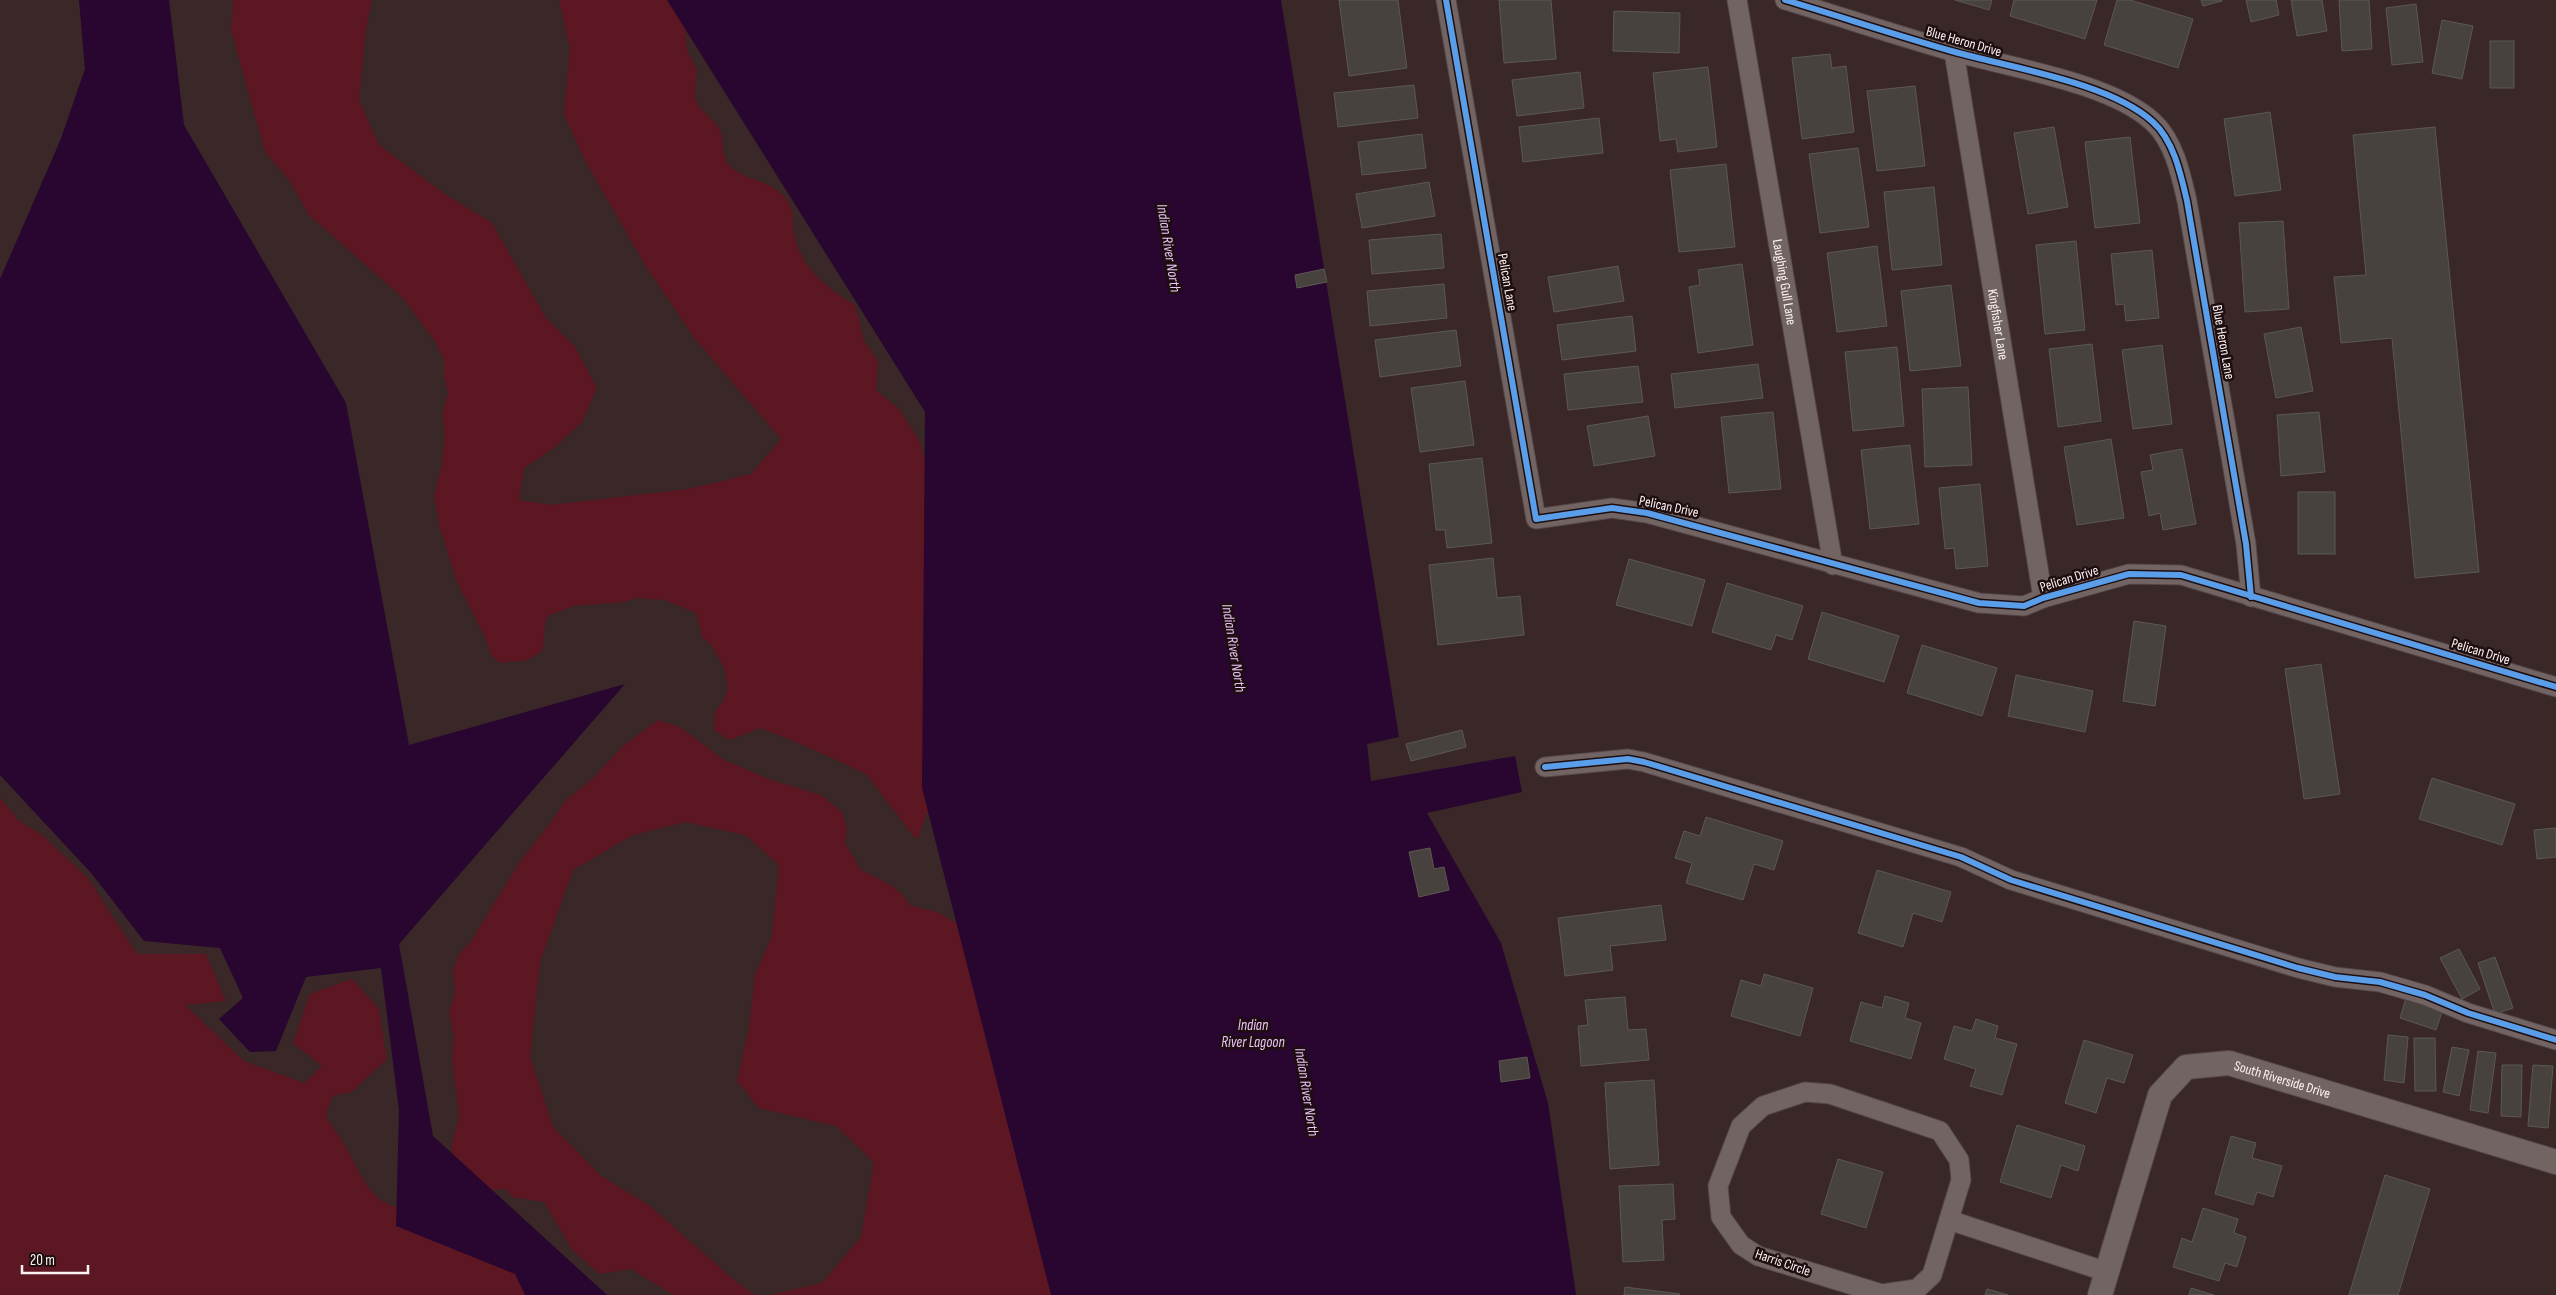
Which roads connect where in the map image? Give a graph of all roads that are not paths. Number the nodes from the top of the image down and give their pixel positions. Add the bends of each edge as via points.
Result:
1 (1446, 0) edge
2 (1736, 0) edge
3 (1785, 0) edge
4 (1954, 52) junction
5 (2135, 107) joint
6 (1585, 512) joint
7 (1833, 565) junction
8 (2251, 597) junction
9 (2043, 598) junction
10 (2556, 686) edge
11 (1545, 767) dead end
12 (2556, 1040) edge
13 (2556, 1162) edge
14 (1949, 1220) junction
15 (2107, 1272) junction
16 (2100, 1295) edge

1 - 6 street, Pelican Lane via 1536,519
2 - 7 street, Laughing Gull Lane
3 - 4 street, Blue Heron Drive
4 - 5 street, Blue Heron Drive via 2107,94
4 - 9 street, Kingfisher Lane
5 - 8 street, Blue Heron Lane via 2155,123 2181,172 2246,544
6 - 7 street, Pelican Drive via 1612,508 1647,513
7 - 9 street, Pelican Drive via 1979,603 2024,606
8 - 9 street, Pelican Drive via 2181,575 2129,574
8 - 10 street, Pelican Drive
11 - 12 street via 1628,759 1644,762 1961,857 2011,880 2298,968 2335,977 2380,982
13 - 15 street, South Riverside Drive via 2229,1063 2186,1067 2160,1095
14 - 14 street, Harris Circle via 1961,1180 1959,1160 1940,1132 1830,1094 1805,1092 1763,1106 1741,1126 1718,1186 1721,1217 1740,1245 1758,1256 1882,1294 1917,1289 1932,1275
14 - 15 street
15 - 16 street, South Riverside Drive

